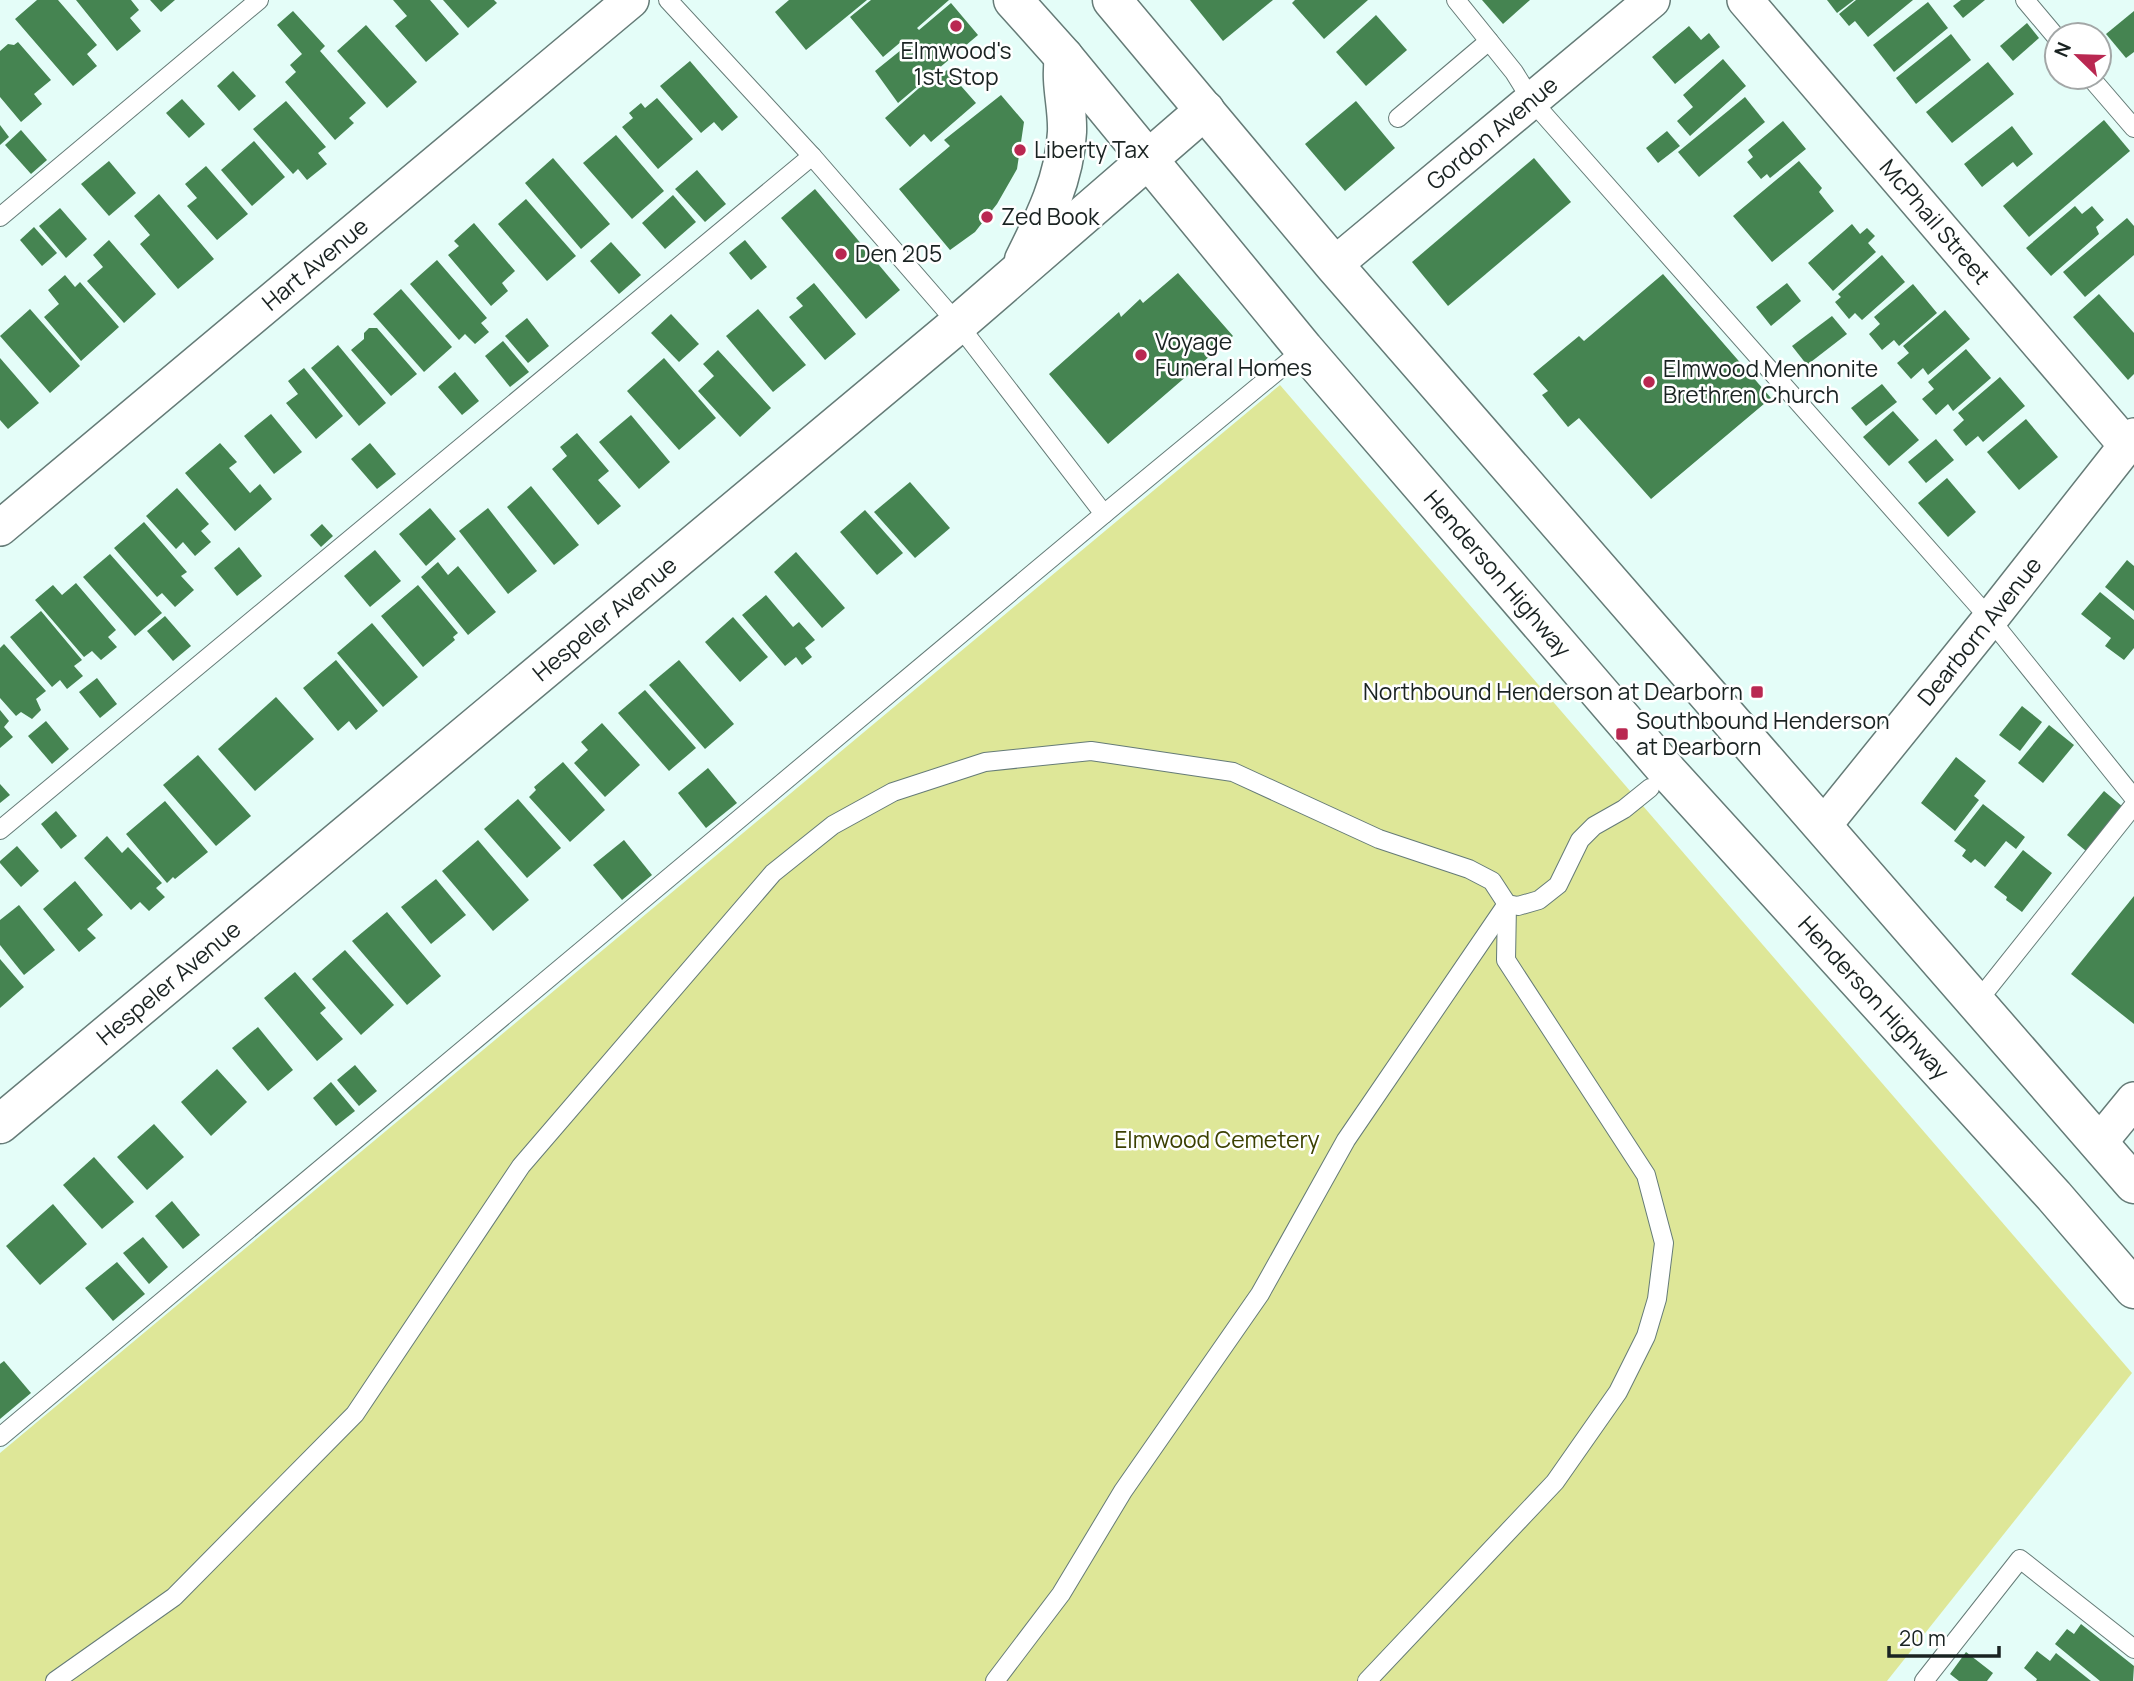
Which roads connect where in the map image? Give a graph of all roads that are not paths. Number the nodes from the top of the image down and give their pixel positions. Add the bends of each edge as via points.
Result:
1 (259, 0) edge
2 (631, 0) edge
3 (667, 0) edge
4 (1013, 0) edge
5 (1112, 0) edge
6 (1456, 0) edge
7 (1652, 0) edge
8 (1745, 0) edge
9 (2025, 0) edge
10 (2043, 21) edge
11 (1489, 41) junction
12 (1064, 57) junction
13 (2102, 91) edge
14 (1532, 101) junction
15 (1205, 110) junction
16 (1398, 118) dead end
17 (2134, 128) edge
18 (812, 156) junction
19 (1149, 160) junction
20 (0, 217) edge
21 (1334, 265) junction
22 (1018, 273) junction
23 (958, 324) junction
24 (1304, 349) junction
25 (2130, 441) edge
26 (1104, 514) junction
27 (0, 528) edge
28 (1990, 619) junction
29 (1650, 788) dead end
30 (2134, 798) edge
31 (2134, 806) edge
32 (1823, 826) junction
33 (0, 830) edge
34 (1507, 904) junction
35 (1977, 1002) junction
36 (2134, 1100) edge
37 (0, 1124) edge
38 (2098, 1144) junction
39 (2134, 1184) edge
40 (2134, 1289) edge
41 (0, 1437) edge
42 (2134, 1648) edge
43 (55, 1681) edge
44 (995, 1681) edge
45 (1367, 1681) edge
46 (1924, 1681) edge

1 - 20 lane
2 - 27 street, Hart Avenue
3 - 18 lane
4 - 12 main road, Henderson Highway
5 - 15 main road
6 - 11 lane
7 - 14 street, Gordon Avenue
8 - 25 street, McPhail Street
9 - 10 lane
11 - 14 lane
11 - 16 lane
12 - 19 main road, Henderson Highway
12 - 22 main road via 1067,132 1061,171
13 - 17 lane
14 - 21 street, Gordon Avenue
14 - 28 lane
15 - 19 main road, Hespeler Avenue
15 - 21 main road
18 - 23 lane
18 - 33 lane
19 - 22 main road, Hespeler Avenue
19 - 24 main road, Henderson Highway
21 - 32 main road
22 - 23 main road, Hespeler Avenue
23 - 26 lane
23 - 37 main road, Hespeler Avenue
24 - 26 lane
24 - 40 main road, Henderson Highway via 1668,772
25 - 28 street, Dearborn Avenue
26 - 41 lane
28 - 30 lane
28 - 32 street, Dearborn Avenue
29 - 34 lane via 1580,840 1558,885 1539,900
31 - 35 lane
32 - 35 main road
34 - 43 lane via 1492,880 1379,839 1233,772 1091,751 985,762 893,792 833,825 773,873 521,1166 355,1415 174,1597
34 - 44 lane via 1346,1140 1260,1294 1123,1490 1061,1594
34 - 45 lane via 1506,960 1646,1175 1664,1243 1657,1299 1646,1336 1618,1392 1555,1482
35 - 38 main road
36 - 38 street
38 - 39 main road
42 - 46 lane via 2020,1559

